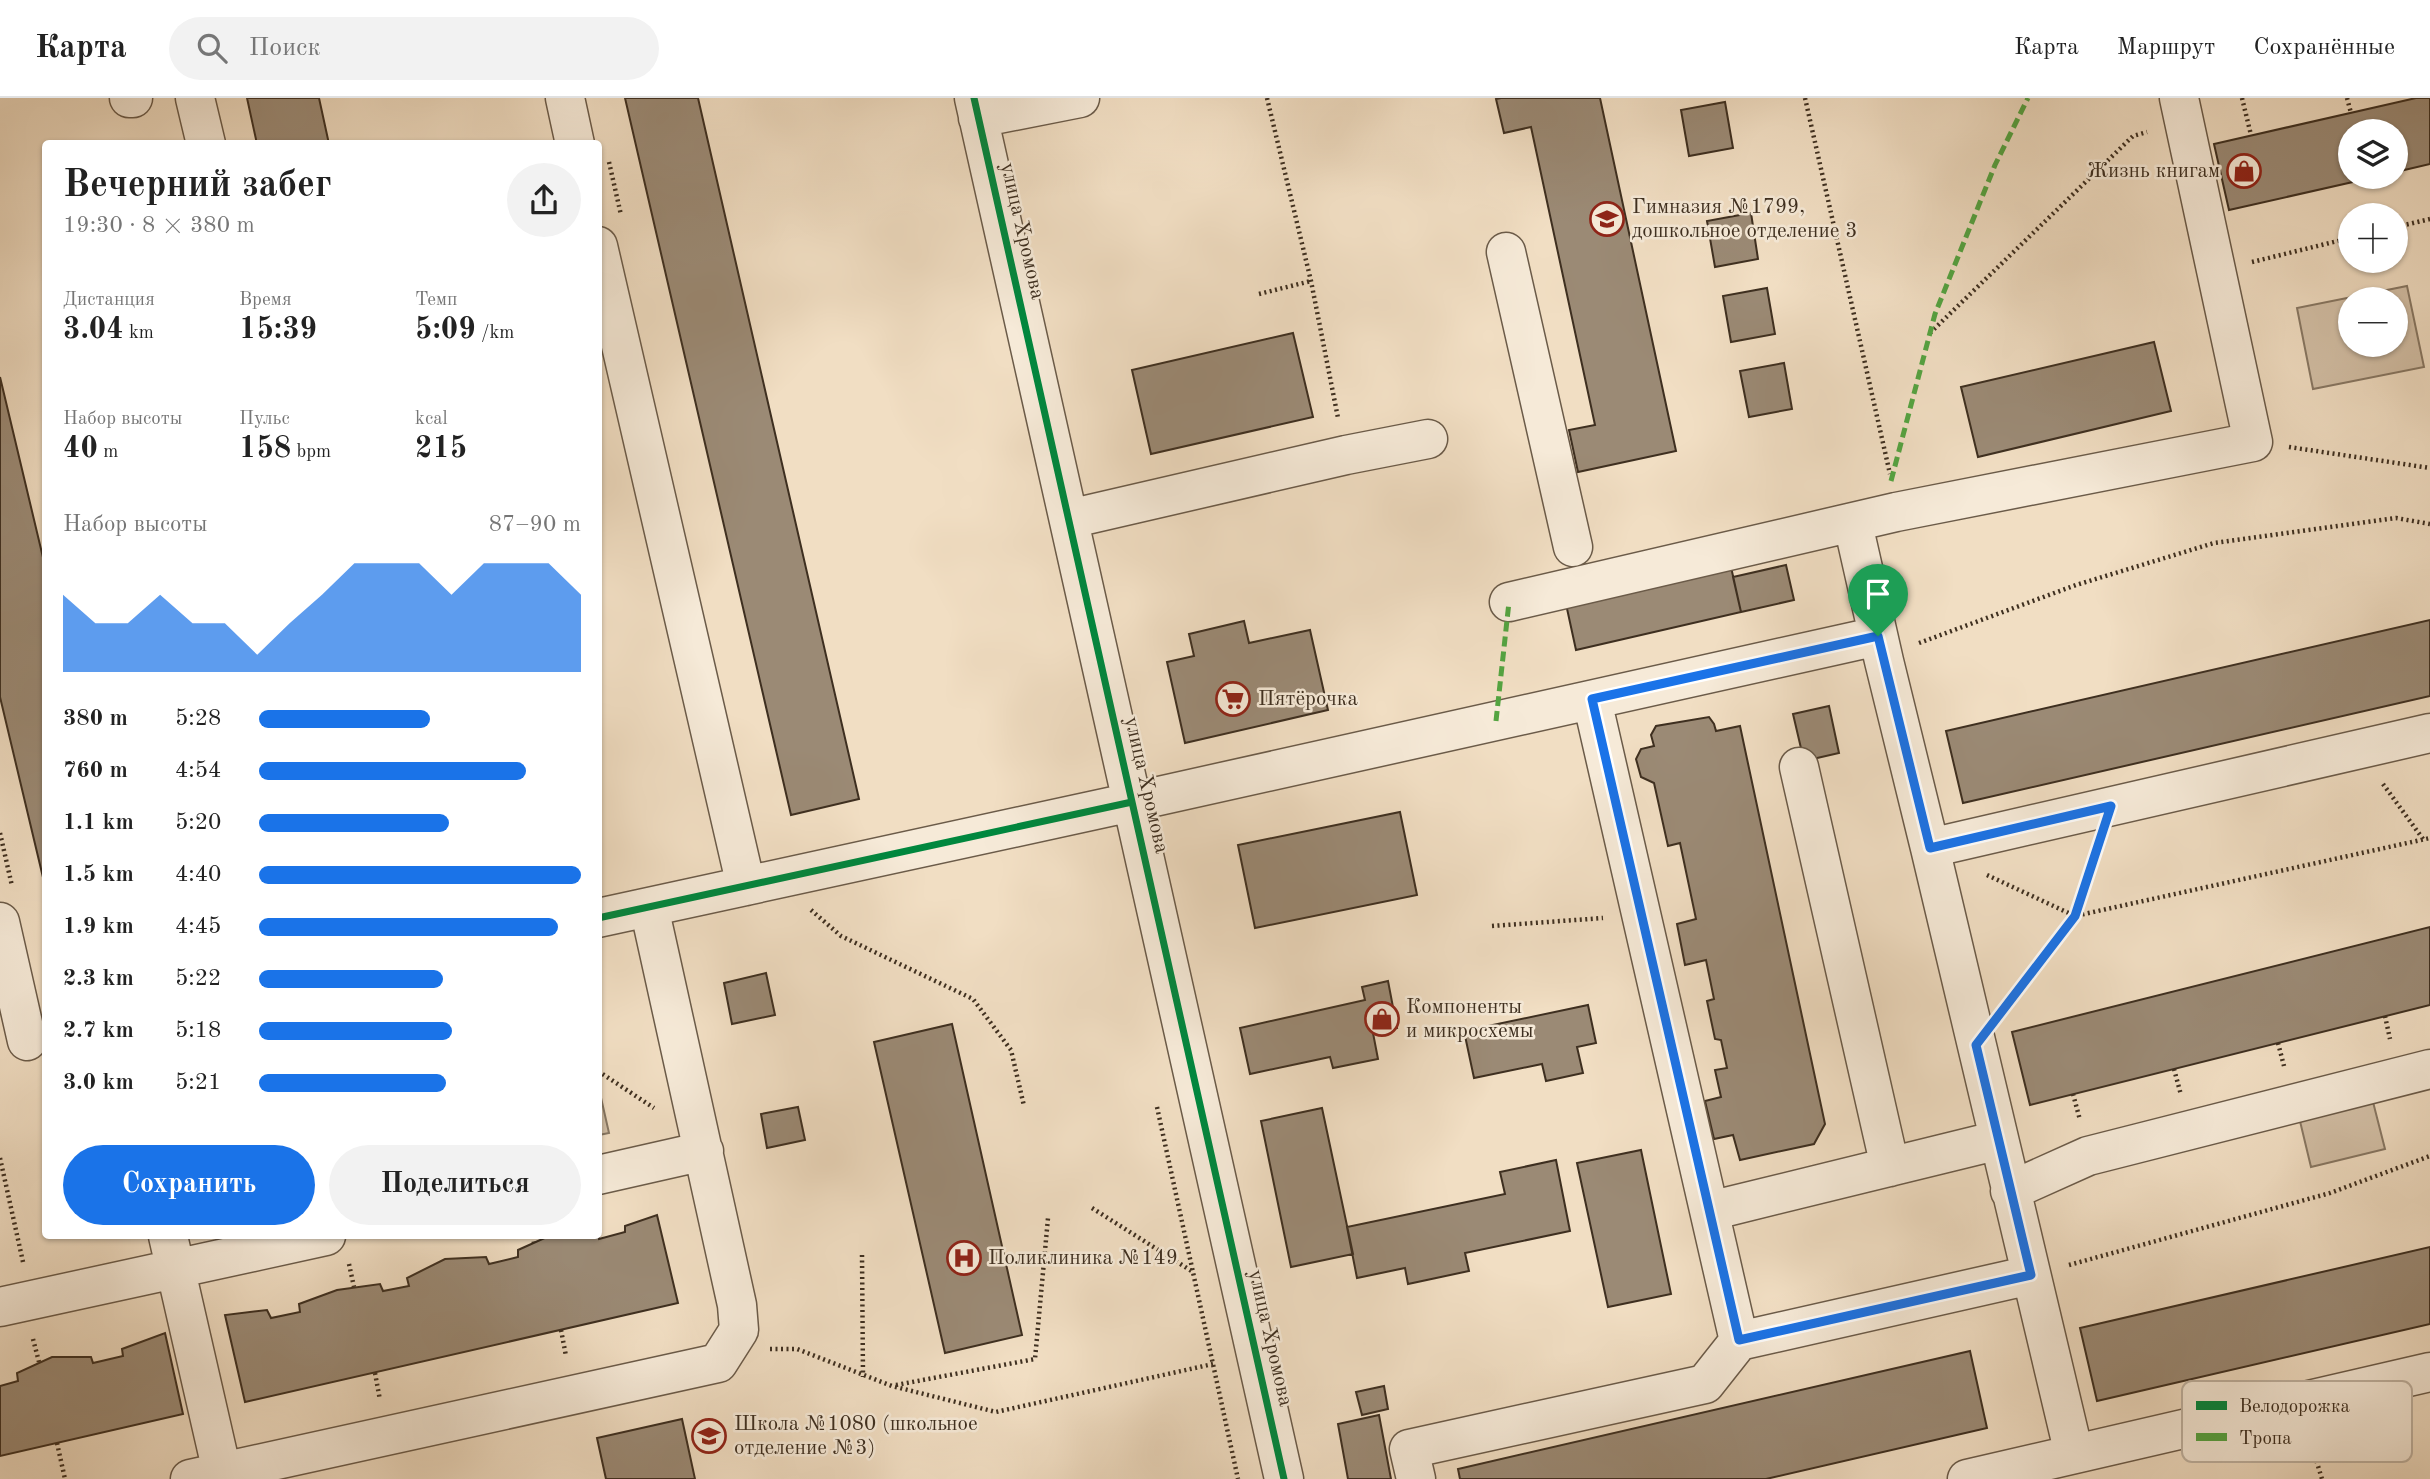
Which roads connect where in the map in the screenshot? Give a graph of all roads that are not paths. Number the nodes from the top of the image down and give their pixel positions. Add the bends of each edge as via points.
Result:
1 (195, 98) edge
2 (565, 98) edge
3 (1080, 98) edge
4 (976, 108) edge
5 (2182, 109) edge
6 (205, 140) edge
7 (574, 140) edge
8 (1506, 252) dead end
9 (602, 261) edge
10 (1428, 439) dead end
11 (1069, 519) junction
12 (1853, 524) junction
13 (1573, 547) dead end
14 (1509, 602) dead end
15 (1881, 649) junction
16 (1592, 699) junction
17 (2430, 733) edge
18 (1799, 767) dead end
19 (1132, 802) junction
20 (1930, 848) junction
21 (763, 882) junction
22 (649, 907) junction
23 (602, 917) edge
24 (0, 922) edge
25 (24, 1042) edge
26 (2430, 1069) edge
27 (1998, 1140) junction
28 (704, 1151) junction
29 (1890, 1167) junction
30 (602, 1174) edge
31 (2010, 1191) junction
32 (1722, 1208) dead end
33 (297, 1239) edge
34 (172, 1252) edge
35 (2031, 1275) junction
36 (15, 1304) edge
37 (1739, 1340) junction
38 (2430, 1372) edge
39 (2391, 1381) edge
40 (2182, 1429) edge
41 (2074, 1454) junction
42 (206, 1476) edge
43 (1284, 1479) edge
44 (1416, 1479) edge
45 (1968, 1479) edge

1 - 6 street
2 - 7 street
3 - 4 street
4 - 11 street, улица Хромова
5 - 12 street via 2253,442
8 - 13 street
9 - 21 street
10 - 11 street
11 - 19 street, улица Хромова
12 - 14 street
12 - 15 street
15 - 16 street
15 - 20 street
16 - 19 street
16 - 37 street
17 - 20 street
18 - 29 street
19 - 21 street
19 - 43 street, улица Хромова
20 - 27 street
21 - 22 street
22 - 23 street
22 - 28 street
24 - 25 street
26 - 31 street via 2088,1156
27 - 29 street
27 - 31 street
28 - 30 street
28 - 42 street via 737,1305 739,1330 722,1364
29 - 32 street
31 - 35 street
33 - 34 street
34 - 36 street
34 - 42 street
35 - 37 street
35 - 41 street
37 - 44 street via 1705,1384 1409,1449
38 - 39 street
40 - 41 street
41 - 45 street

